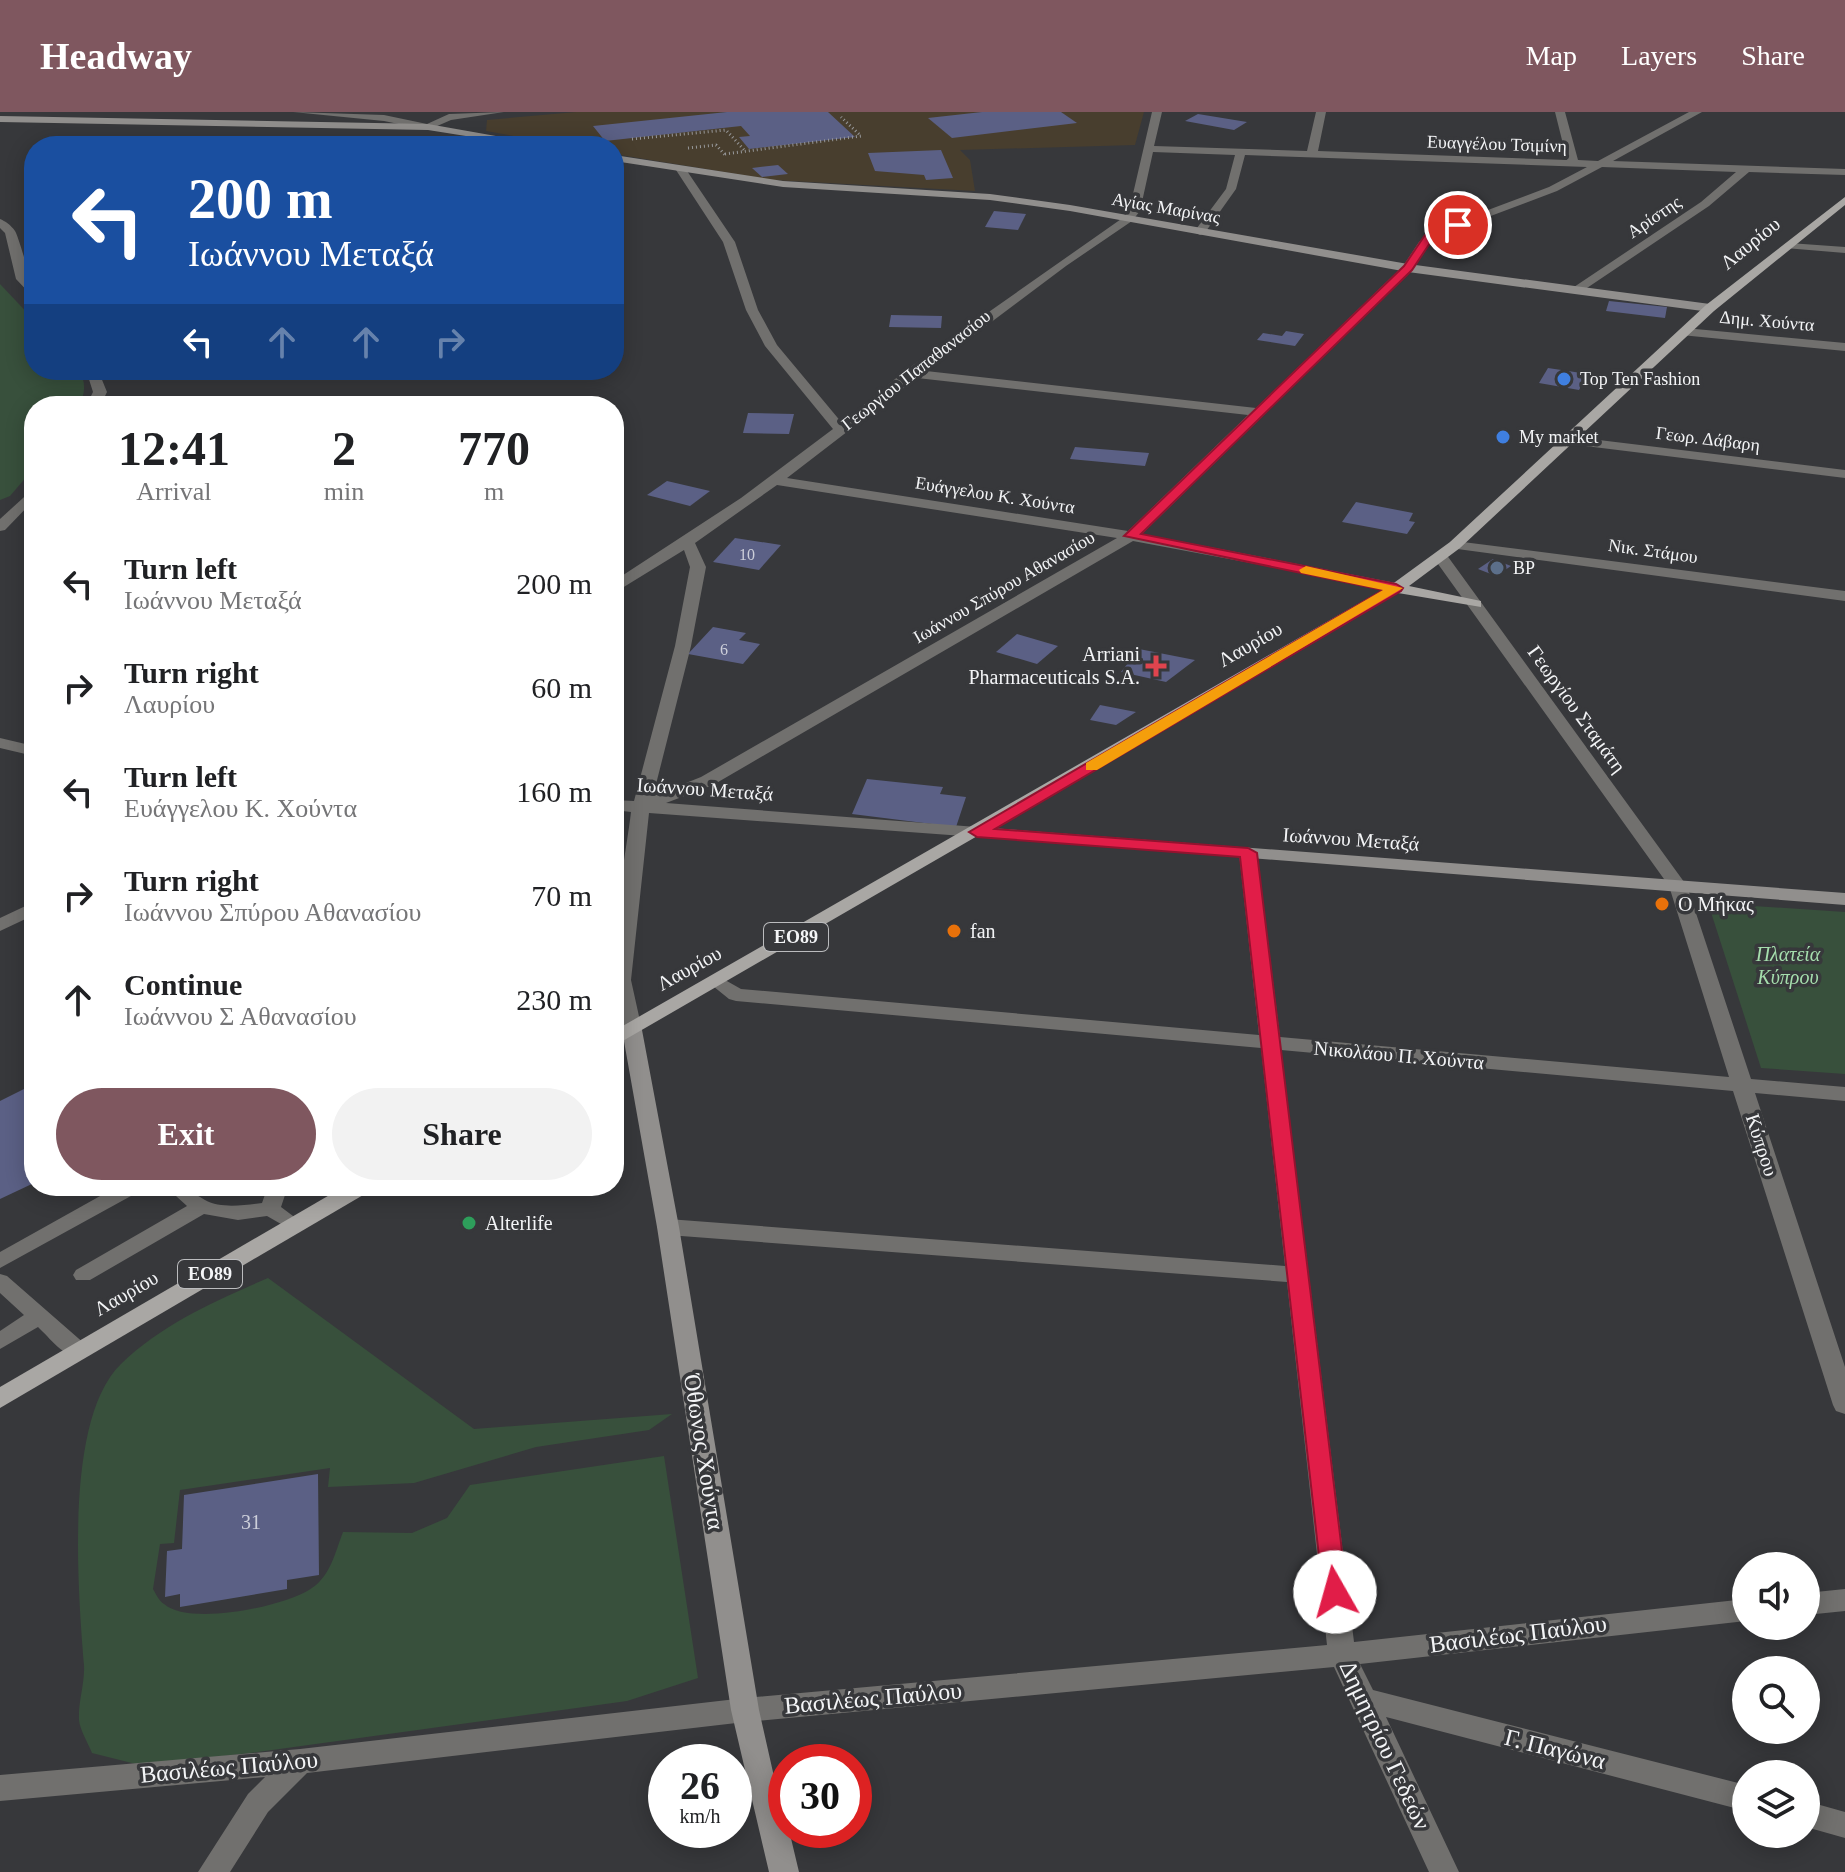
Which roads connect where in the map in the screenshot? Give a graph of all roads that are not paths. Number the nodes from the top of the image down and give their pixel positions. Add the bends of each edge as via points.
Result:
1 (298, 112) edge
2 (431, 112) edge
3 (499, 112) edge
4 (1157, 112) edge
5 (1321, 112) edge
6 (1560, 112) edge
7 (1697, 112) edge
8 (0, 119) edge
9 (428, 127) junction
10 (485, 136) edge
11 (1148, 149) junction
12 (1241, 152) junction
13 (1312, 154) junction
14 (624, 160) edge
15 (1573, 162) junction
16 (1604, 163) junction
17 (1746, 169) junction
18 (681, 170) junction
19 (1845, 172) edge
20 (1845, 200) edge
21 (1128, 219) junction
22 (0, 222) edge
23 (1200, 232) junction
24 (1789, 246) junction
25 (1845, 250) edge
26 (1408, 268) junction
27 (24, 282) edge
28 (1578, 290) junction
29 (1710, 308) junction
30 (1685, 332) junction
31 (1845, 347) edge
32 (911, 373) junction
33 (1257, 412) junction
34 (840, 429) junction
35 (1566, 440) junction
36 (1845, 474) edge
37 (775, 480) junction
38 (24, 502) edge
39 (0, 527) edge
40 (1131, 536) junction
41 (689, 544) junction
42 (1455, 545) junction
43 (1441, 557) junction
44 (624, 582) edge
45 (1396, 588) junction
46 (1845, 596) edge
47 (1475, 604) junction
48 (0, 743) edge
49 (24, 749) edge
50 (624, 806) edge
51 (641, 807) junction
52 (977, 832) junction
53 (1248, 853) junction
54 (1678, 886) junction
55 (1845, 899) edge
56 (24, 913) edge
57 (0, 925) edge
58 (624, 954) edge
59 (718, 982) junction
60 (624, 1034) edge
61 (624, 1039) edge
62 (1270, 1044) junction
63 (1742, 1084) junction
64 (1845, 1094) edge
65 (115, 1196) edge
66 (187, 1196) edge
67 (275, 1196) edge
68 (345, 1196) edge
69 (201, 1207) junction
70 (270, 1209) junction
71 (295, 1225) junction
72 (668, 1227) junction
73 (0, 1261) edge
74 (83, 1275) dead end
75 (1297, 1275) junction
76 (0, 1281) edge
77 (39, 1316) junction
78 (0, 1341) edge
79 (78, 1351) junction
80 (0, 1399) edge
81 (1845, 1405) edge
82 (1845, 1600) edge
83 (1820, 1603) edge
84 (1732, 1612) edge
85 (1342, 1655) junction
86 (1364, 1700) junction
87 (745, 1710) junction
88 (300, 1761) junction
89 (0, 1788) edge
90 (1732, 1794) edge
91 (1820, 1818) edge
92 (1845, 1825) edge
93 (213, 1872) edge
94 (784, 1872) edge
95 (1444, 1872) edge

1 - 9 street
2 - 9 street
3 - 9 street via 449,117
4 - 11 street
5 - 13 street
6 - 15 street
7 - 16 street, Ιωάννου Σπύρου Αθανασίου
8 - 9 street
9 - 10 street
11 - 12 street, Ευαγγέλου Τσιμίνη
11 - 21 street
12 - 13 street, Ευαγγέλου Τσιμίνη
12 - 23 street via 1231,189
13 - 15 street, Ευαγγέλου Τσιμίνη
14 - 18 street, Αγίας Μαρίνας
15 - 16 street, Ευαγγέλου Τσιμίνη
16 - 17 street, Ευαγγέλου Τσιμίνη
16 - 26 street, Ιωάννου Σπύρου Αθανασίου via 1495,214 1436,233
17 - 19 street, Ευαγγέλου Τσιμίνη
17 - 28 street, Αρίστης via 1705,204
18 - 21 street, Αγίας Μαρίνας via 783,184 990,197
18 - 34 street via 729,242 752,310 771,346
20 - 24 main road, Λαυρίου / ΕΟ89
21 - 23 street, Αγίας Μαρίνας
21 - 32 street, Γεωργίου Παπαθανασίου
22 - 27 street via 10,232
23 - 26 street, Αγίας Μαρίνας
24 - 25 street
24 - 29 main road, Λαυρίου / ΕΟ89
26 - 28 street, Αγίας Μαρίνας
26 - 33 street, Ιωάννου Σπύρου Αθανασίου
28 - 29 street, Αγίας Μαρίνας
29 - 30 main road, Λαυρίου / ΕΟ89
30 - 31 street, Δημ. Χούντα
30 - 35 main road, Λαυρίου / ΕΟ89
32 - 33 street
32 - 34 street, Γεωργίου Παπαθανασίου
33 - 40 street, Ιωάννου Σπύρου Αθανασίου
34 - 37 street, Γεωργίου Παπαθανασίου
35 - 36 street, Γεωρ. Δάβαρη
35 - 42 main road, Λαυρίου / ΕΟ89
37 - 40 street, Ευάγγελου Κ. Χούντα
37 - 41 street, Γεωργίου Παπαθανασίου
38 - 39 street
40 - 45 street, Ευάγγελου Κ. Χούντα
40 - 51 street, Ιωάννου Σπύρου Αθανασίου via 707,781
41 - 44 street, Γεωργίου Παπαθανασίου
41 - 51 street via 698,567
42 - 43 main road, Λαυρίου / ΕΟ89
42 - 46 street, Νικ. Στάμου
43 - 45 main road, Λαυρίου / ΕΟ89
43 - 47 street, Γεωργίου Σταμάτη
45 - 47 main road
45 - 52 main road, Λαυρίου / ΕΟ89
47 - 54 street, Γεωργίου Σταμάτη
48 - 49 street
50 - 51 street, Ιωάννου Μεταξά
51 - 52 street, Ιωάννου Μεταξά
51 - 58 street
52 - 53 street, Ιωάννου Μεταξά
52 - 59 main road, Λαυρίου / ΕΟ89
53 - 54 street, Ιωάννου Μεταξά
53 - 62 street, Δημητρίου Γεδεών
54 - 55 street, Ιωάννου Μεταξά
54 - 63 street, Κύπρου
56 - 57 street
59 - 60 main road, Λαυρίου / ΕΟ89
59 - 62 street, Νικολάου Π. Χούντα via 736,995
61 - 72 street, Όθωνος Χούντα
62 - 63 street, Νικολάου Π. Χούντα
62 - 75 street, Δημητρίου Γεδεών
63 - 64 street, Νικολάου Π. Χούντα
63 - 81 street, Κύπρου
65 - 73 lane
66 - 69 lane
67 - 70 lane
68 - 71 main road, Λαυρίου / ΕΟ89
69 - 70 lane via 238,1213
69 - 74 lane
70 - 71 lane
71 - 79 main road, Λαυρίου / ΕΟ89
72 - 75 street
72 - 87 street, Όθωνος Χούντα
75 - 85 street, Δημητρίου Γεδεών
76 - 77 lane
77 - 78 lane
77 - 79 lane
79 - 80 main road, Λαυρίου / ΕΟ89
82 - 83 street
84 - 85 street, Βασιλέως Παύλου
85 - 86 street, Δημητρίου Γεδεών
85 - 87 street, Βασιλέως Παύλου
86 - 90 street, Γ. Παγώνα
86 - 95 street, Δημητρίου Γεδεών
87 - 88 street, Βασιλέως Παύλου
87 - 94 street, Όθωνος Χούντα
88 - 89 street, Βασιλέως Παύλου
88 - 93 street via 258,1803
91 - 92 street

